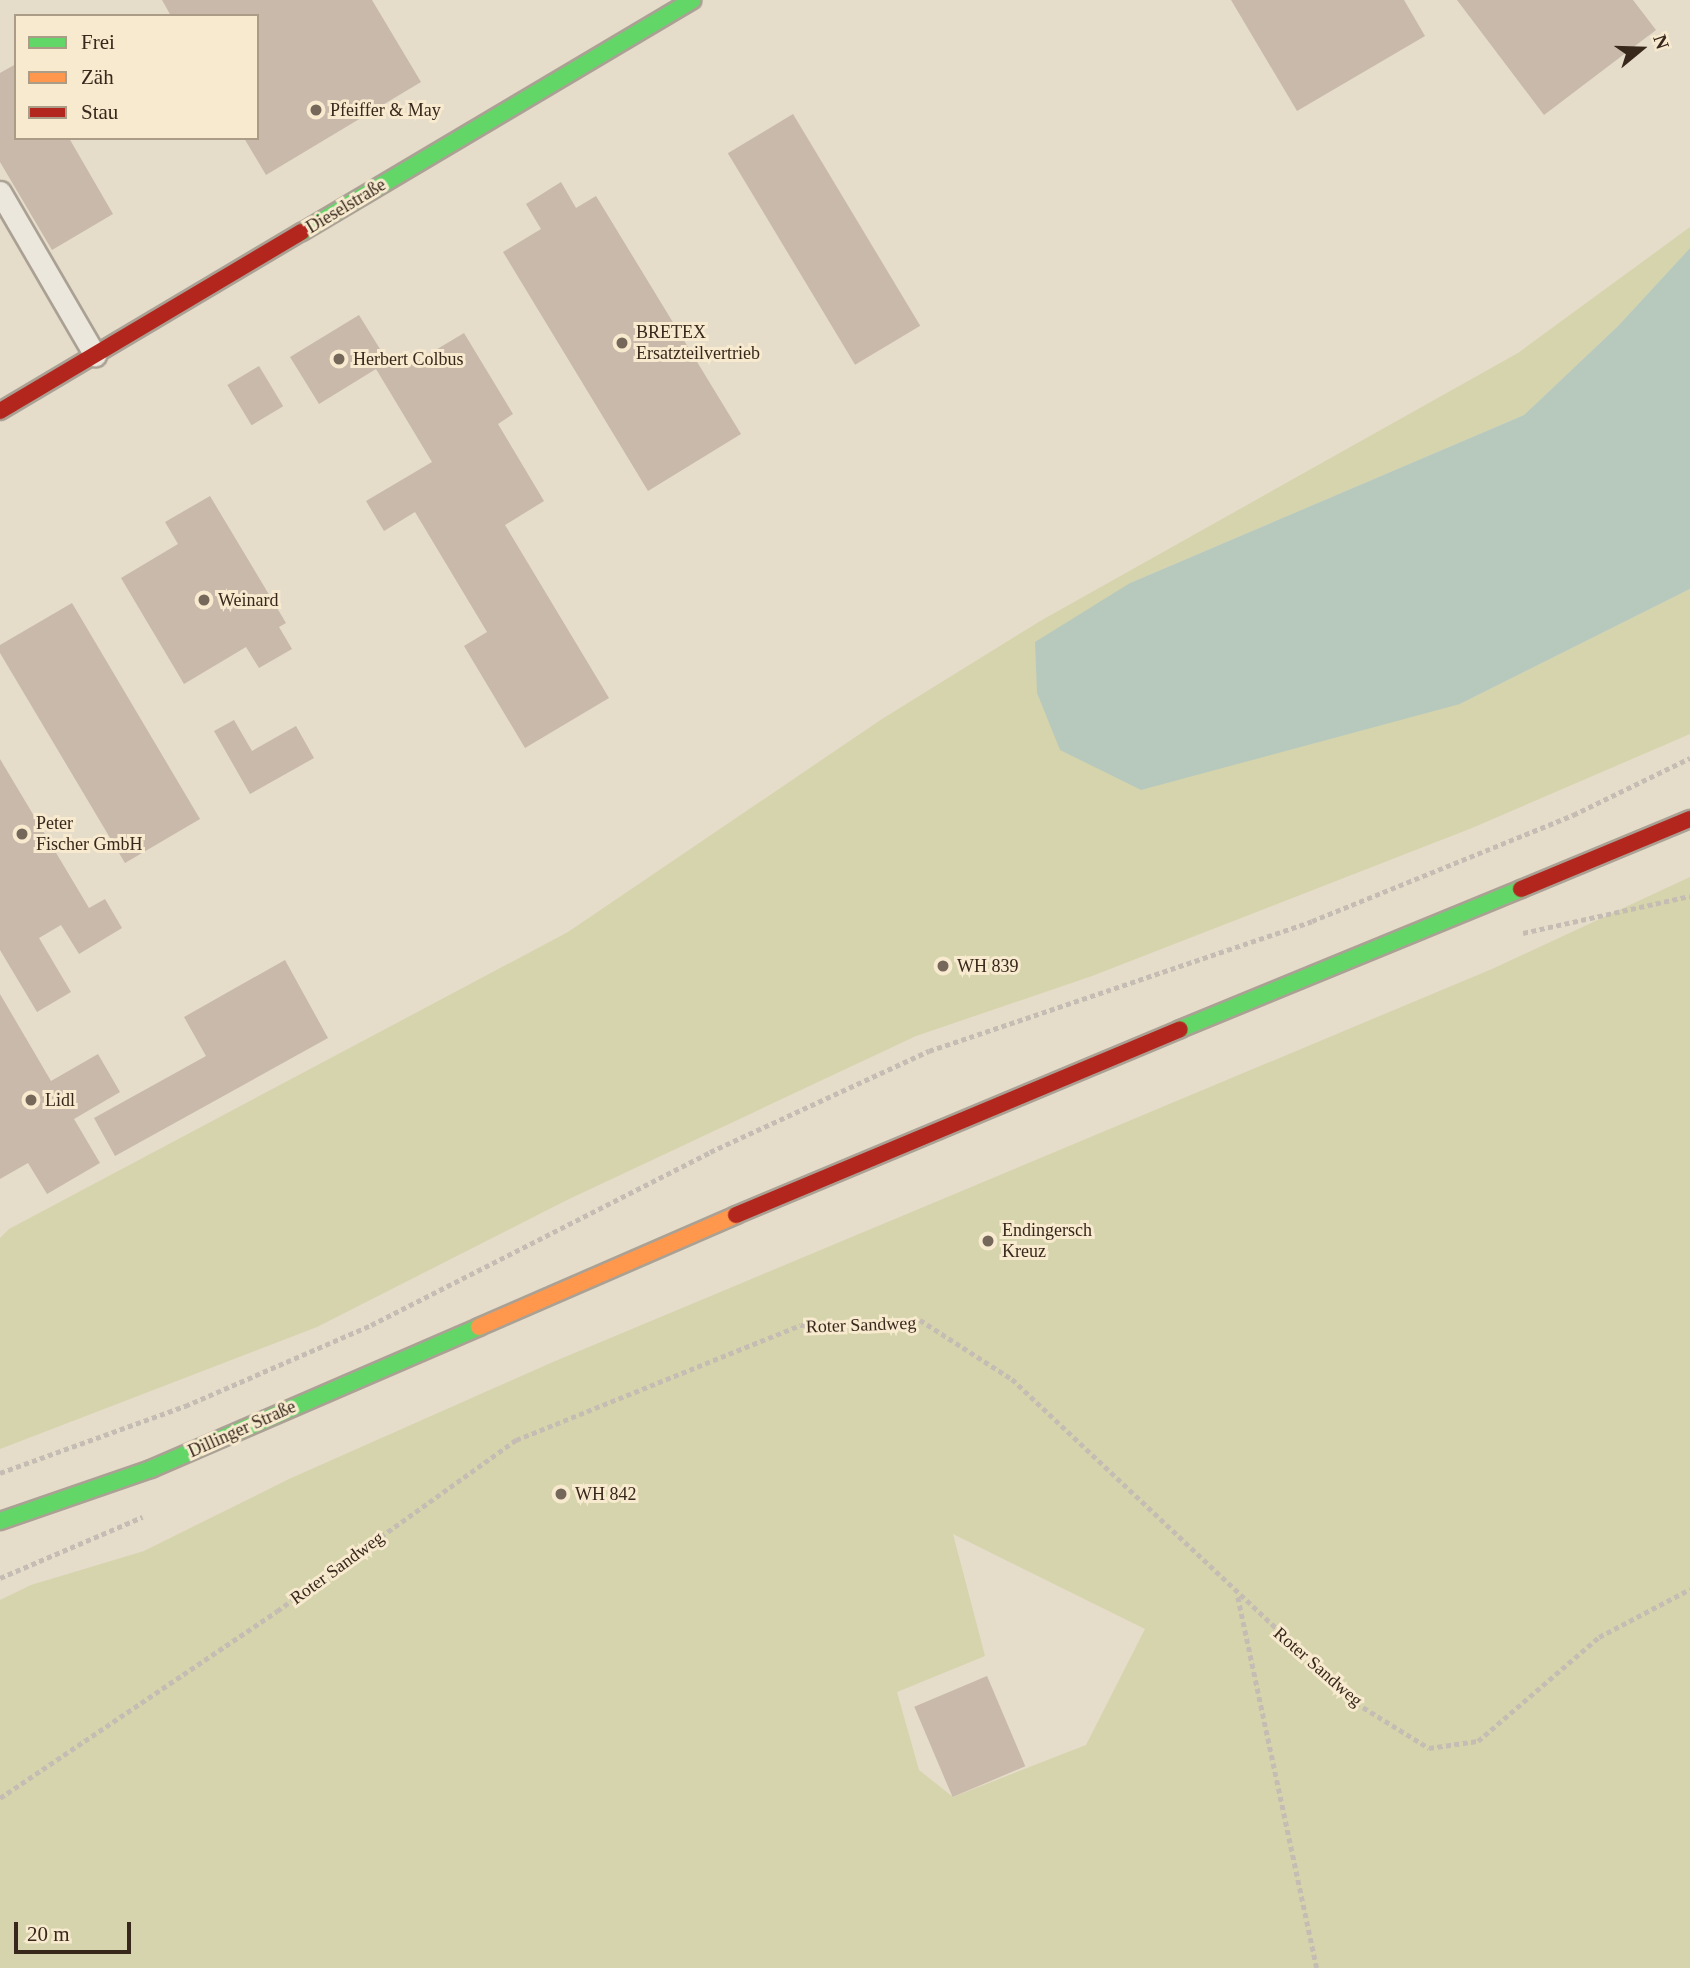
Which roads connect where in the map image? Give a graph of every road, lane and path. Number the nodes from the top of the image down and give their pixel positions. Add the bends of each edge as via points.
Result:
1 (692, 0) edge
2 (0, 191) edge
3 (95, 355) junction
4 (0, 411) edge
5 (1690, 758) edge
6 (1690, 819) edge
7 (1690, 896) edge
8 (1518, 934) dead end
9 (0, 1473) edge
10 (152, 1512) dead end
11 (0, 1521) edge
12 (0, 1578) edge
13 (1690, 1589) edge
14 (1238, 1596) junction
15 (0, 1798) edge
16 (1317, 1968) edge

1 - 3 street, Dieselstraße
2 - 3 lane
3 - 4 street, Dieselstraße
5 - 9 path via 1573,815 1312,921 929,1051 710,1152 371,1325 172,1411
6 - 11 street, Dillinger Straße via 861,1161 151,1469
7 - 8 path
10 - 12 path
13 - 14 path, Roter Sandweg via 1599,1637 1478,1741 1429,1748 1356,1703
14 - 15 path, Roter Sandweg via 1012,1378 920,1320 801,1325 516,1440 277,1611
14 - 16 path

